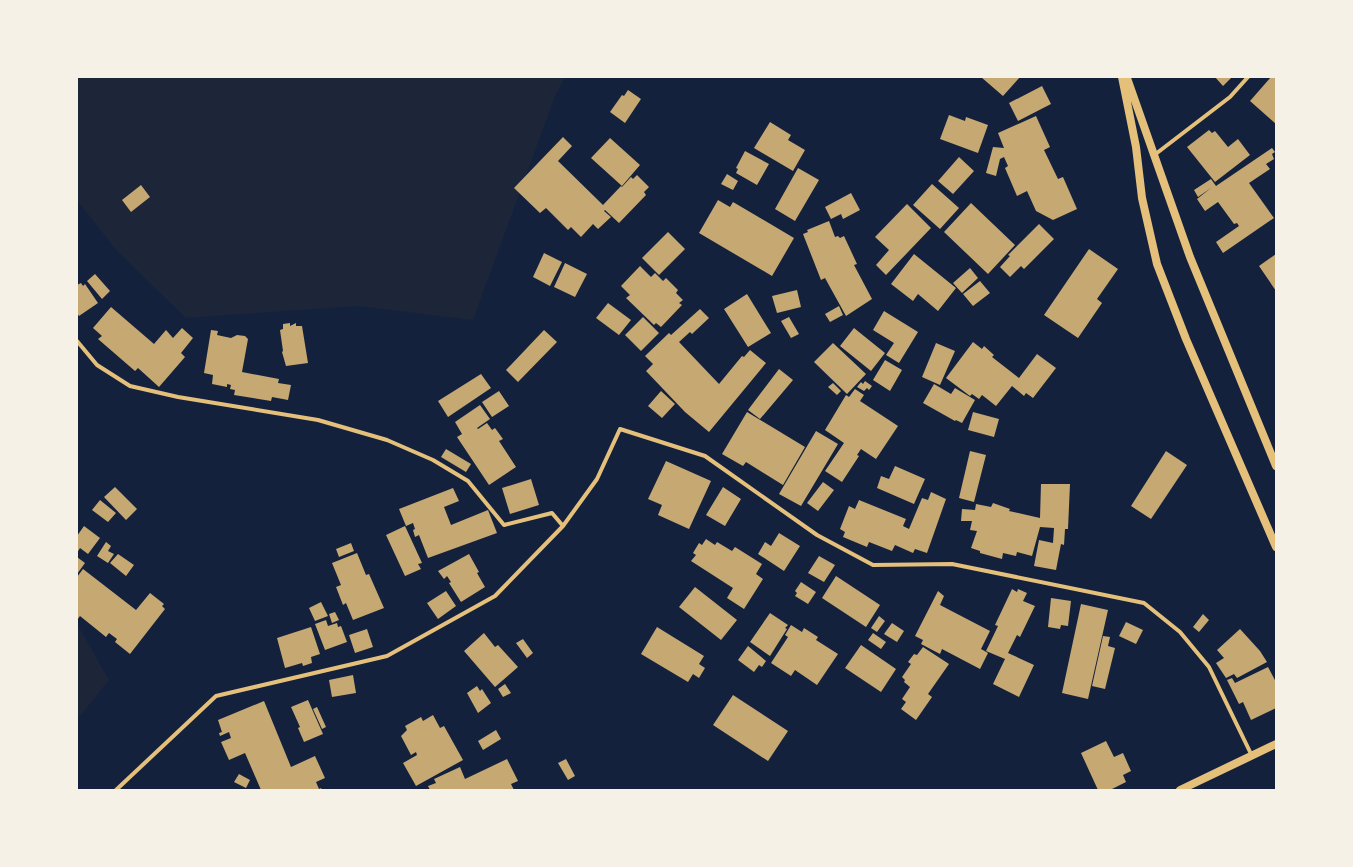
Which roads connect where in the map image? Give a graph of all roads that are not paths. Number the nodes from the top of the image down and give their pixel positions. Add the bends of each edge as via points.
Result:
1 (1122, 77) edge
2 (1126, 77) edge
3 (1248, 77) edge
4 (1153, 156) junction
5 (77, 341) edge
6 (1276, 466) edge
7 (563, 526) junction
8 (1276, 547) edge
9 (1276, 744) edge
10 (1252, 756) junction
11 (116, 790) edge
12 (1180, 790) edge

1 - 8 main road via 1136,147 1142,198 1157,264 1186,339
2 - 4 main road
3 - 4 street via 1230,97
4 - 6 main road via 1190,257
5 - 7 street via 97,365 130,386 178,397 318,420 387,440 433,460 468,481 504,525 552,513
7 - 10 street via 597,479 620,429 705,456 817,535 873,565 952,564 1144,603 1180,632 1209,667
7 - 11 street via 495,596 386,656 216,696
9 - 10 main road
10 - 12 main road

